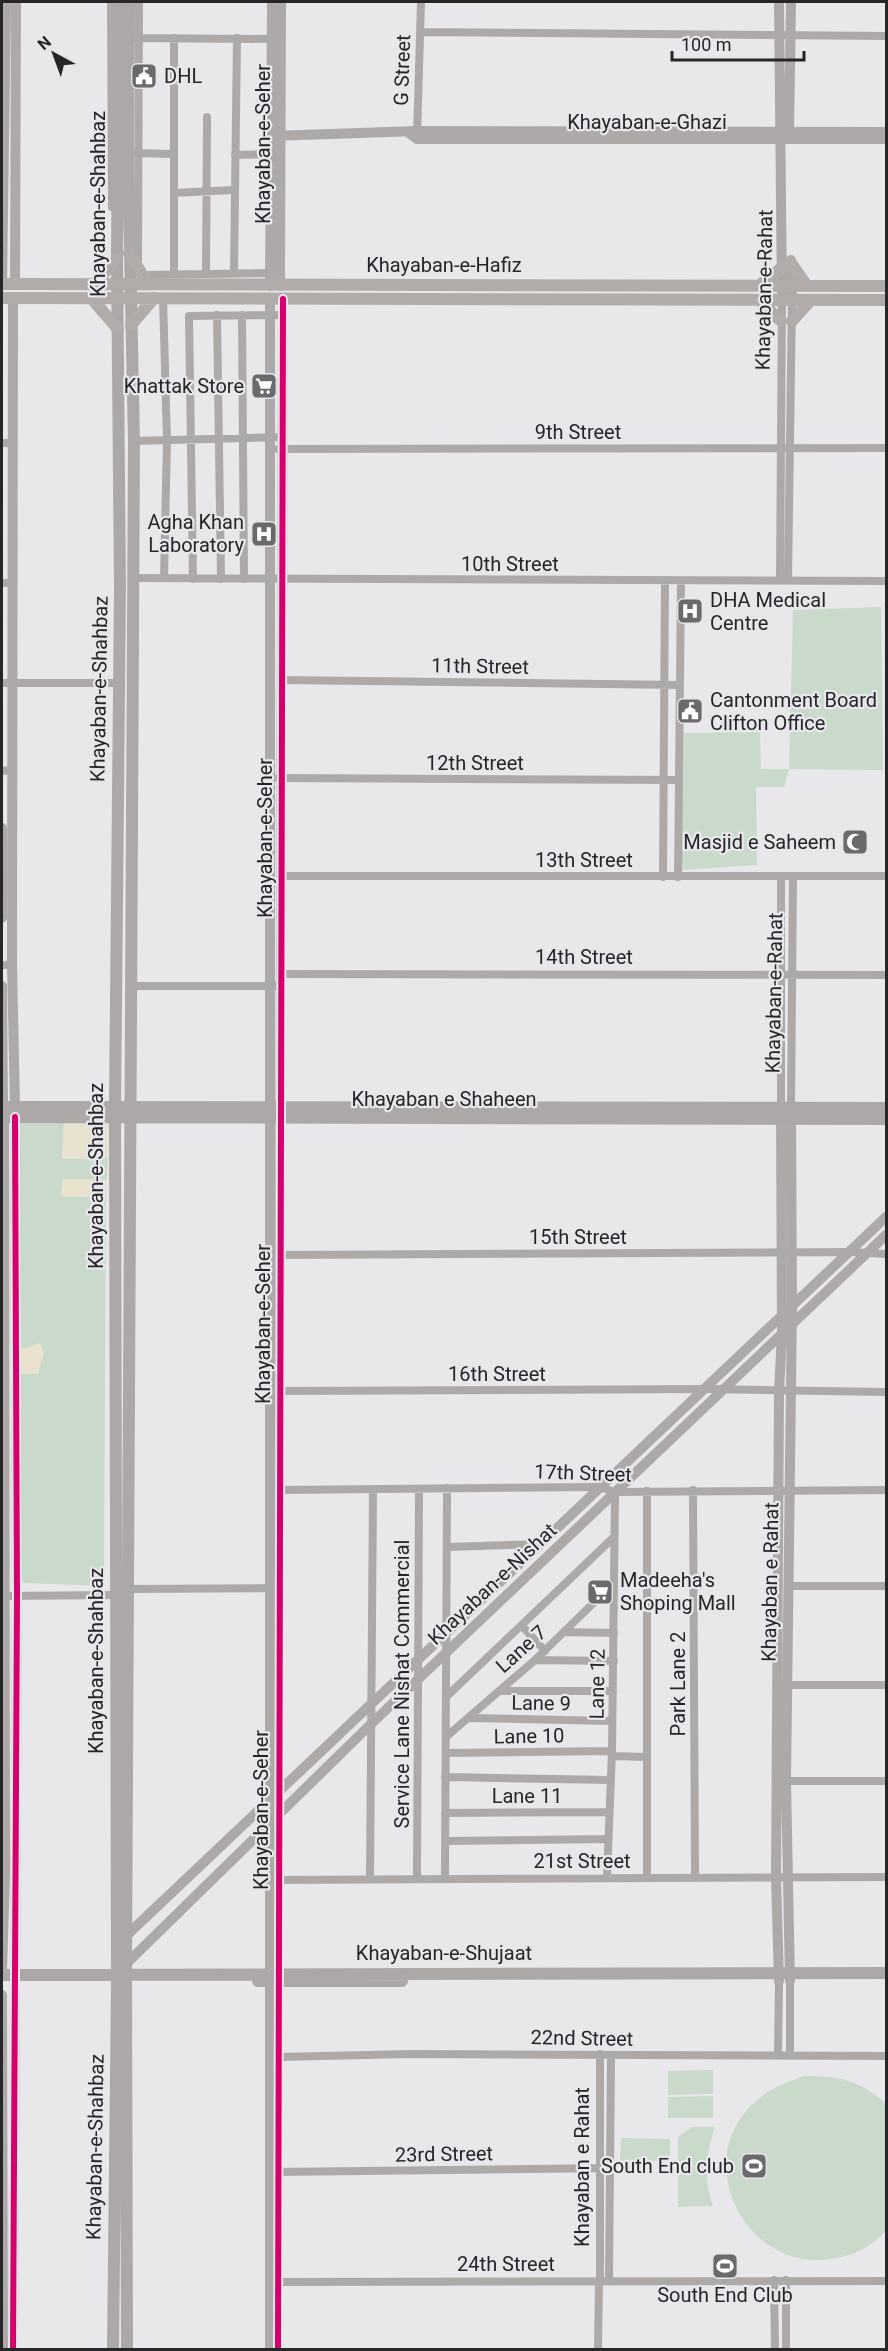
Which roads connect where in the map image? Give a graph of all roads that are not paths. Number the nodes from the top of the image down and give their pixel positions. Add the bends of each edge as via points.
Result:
1 (6, 2) edge
2 (16, 2) edge
3 (111, 2) edge
4 (118, 2) edge
5 (129, 2) edge
6 (139, 2) edge
7 (272, 2) edge
8 (281, 2) edge
9 (421, 2) edge
10 (779, 2) edge
11 (791, 2) edge
12 (4, 32) edge
13 (420, 32) junction
14 (779, 36) junction
15 (791, 36) junction
16 (886, 36) edge
17 (134, 38) junction
18 (174, 38) junction
19 (237, 38) junction
20 (272, 39) junction
21 (11, 84) junction
22 (207, 117) dead end
23 (886, 132) edge
24 (414, 134) junction
25 (3, 135) edge
26 (277, 136) junction
27 (786, 136) junction
28 (886, 139) edge
29 (134, 153) junction
30 (173, 154) junction
31 (272, 154) junction
32 (235, 155) junction
33 (234, 190) junction
34 (174, 193) junction
35 (206, 193) junction
36 (129, 253) junction
37 (115, 262) junction
38 (788, 265) junction
39 (174, 272) junction
40 (234, 272) junction
41 (143, 275) junction
42 (201, 277) junction
43 (124, 283) junction
44 (274, 283) junction
45 (2, 284) edge
46 (15, 284) junction
47 (94, 284) junction
48 (533, 284) junction
49 (760, 285) junction
50 (886, 285) edge
51 (787, 286) junction
52 (807, 286) junction
53 (7, 298) edge
54 (92, 298) junction
55 (123, 298) junction
56 (158, 298) junction
57 (283, 299) junction
58 (533, 299) junction
59 (787, 299) junction
60 (759, 300) junction
61 (811, 300) junction
62 (886, 300) edge
63 (270, 314) junction
64 (217, 315) junction
65 (242, 315) junction
66 (283, 315) junction
67 (787, 321) junction
68 (131, 325) junction
69 (118, 329) junction
70 (217, 439) junction
71 (242, 439) junction
72 (166, 440) junction
73 (191, 440) junction
74 (134, 441) junction
75 (7, 443) edge
76 (270, 443) junction
77 (283, 443) junction
78 (886, 448) edge
79 (780, 449) junction
80 (791, 449) junction
81 (133, 578) junction
82 (164, 578) junction
83 (193, 579) junction
84 (221, 579) junction
85 (244, 579) junction
86 (270, 580) junction
87 (282, 580) junction
88 (784, 580) junction
89 (665, 581) junction
90 (681, 581) junction
91 (886, 581) edge
92 (7, 583) edge
93 (282, 680) junction
94 (7, 683) edge
95 (119, 683) junction
96 (664, 685) junction
97 (679, 685) junction
98 (7, 770) edge
99 (276, 778) junction
100 (663, 780) junction
101 (679, 780) junction
102 (2, 828) edge
103 (5, 874) edge
104 (281, 876) junction
105 (886, 876) edge
106 (663, 877) junction
107 (678, 877) junction
108 (781, 877) junction
109 (793, 877) junction
110 (2, 918) edge
111 (7, 965) edge
112 (281, 974) junction
113 (779, 974) junction
114 (793, 974) junction
115 (886, 975) edge
116 (2, 986) edge
117 (131, 986) junction
118 (276, 986) junction
119 (114, 1106) junction
120 (130, 1106) junction
121 (886, 1108) edge
122 (7, 1112) edge
123 (275, 1113) junction
124 (786, 1113) junction
125 (115, 1119) junction
126 (131, 1119) junction
127 (886, 1119) edge
128 (886, 1217) edge
129 (886, 1235) edge
130 (850, 1252) junction
131 (867, 1253) junction
132 (7, 1254) edge
133 (787, 1254) junction
134 (886, 1254) edge
135 (275, 1255) junction
136 (792, 1308) junction
137 (782, 1317) junction
138 (787, 1330) junction
139 (705, 1389) junction
140 (724, 1389) junction
141 (7, 1391) edge
142 (275, 1391) junction
143 (784, 1391) junction
144 (886, 1392) edge
145 (7, 1469) edge
146 (599, 1486) junction
147 (447, 1488) junction
148 (279, 1490) junction
149 (419, 1490) junction
150 (693, 1490) junction
151 (784, 1490) junction
152 (886, 1490) edge
153 (374, 1491) junction
154 (647, 1491) junction
155 (615, 1492) junction
156 (614, 1537) junction
157 (541, 1544) junction
158 (448, 1547) junction
159 (614, 1583) junction
160 (788, 1586) junction
161 (886, 1586) edge
162 (274, 1588) junction
163 (129, 1589) junction
164 (115, 1595) junction
165 (5, 1596) junction
166 (17, 1596) junction
167 (522, 1626) junction
168 (564, 1632) junction
169 (447, 1633) junction
170 (614, 1633) junction
171 (545, 1651) junction
172 (446, 1653) junction
173 (418, 1660) junction
174 (535, 1660) junction
175 (614, 1661) junction
176 (417, 1680) junction
177 (886, 1684) edge
178 (787, 1685) junction
179 (7, 1690) edge
180 (499, 1691) junction
181 (613, 1691) junction
182 (446, 1698) junction
183 (373, 1703) junction
184 (469, 1718) junction
185 (612, 1722) junction
186 (372, 1723) junction
187 (447, 1736) junction
188 (446, 1753) junction
189 (612, 1754) junction
190 (647, 1756) junction
191 (7, 1765) edge
192 (446, 1777) junction
193 (610, 1780) junction
194 (786, 1781) junction
195 (886, 1782) edge
196 (274, 1798) junction
197 (609, 1812) junction
198 (445, 1813) junction
199 (274, 1820) junction
200 (608, 1839) junction
201 (445, 1841) junction
202 (7, 1873) edge
203 (607, 1877) junction
204 (695, 1877) junction
205 (782, 1877) junction
206 (886, 1877) edge
207 (370, 1878) junction
208 (417, 1878) junction
209 (445, 1878) junction
210 (647, 1878) junction
211 (278, 1880) junction
212 (128, 1935) junction
213 (886, 1973) edge
214 (123, 1976) junction
215 (6, 1977) edge
216 (274, 1977) junction
217 (785, 1977) junction
218 (886, 1981) edge
219 (2, 1995) edge
220 (600, 2054) junction
221 (611, 2055) junction
222 (778, 2056) junction
223 (790, 2056) junction
224 (886, 2056) edge
225 (277, 2057) junction
226 (2, 2080) edge
227 (15, 2080) junction
228 (600, 2168) junction
229 (610, 2168) junction
230 (277, 2172) junction
231 (5, 2174) edge
232 (6, 2265) edge
233 (603, 2280) junction
234 (774, 2280) junction
235 (786, 2280) junction
236 (886, 2281) edge
237 (274, 2282) junction
238 (3, 2349) edge
239 (13, 2349) edge
240 (113, 2349) edge
241 (127, 2349) edge
242 (270, 2349) edge
243 (278, 2349) edge
244 (598, 2349) edge
245 (775, 2349) edge
246 (786, 2349) edge

1 - 12 street
2 - 21 street
3 - 37 street
4 - 37 main road, Khayaban-e-Shahbaz
5 - 17 main road, Khayaban-e-Shahbaz
6 - 17 street
7 - 20 street, Khayaban-e-Seher
8 - 26 street, Khayaban-e-Seher
9 - 13 street, G Street
10 - 14 street, Khayaban-e-Rahat
11 - 15 street, Khayaban-e-Rahat
12 - 21 street
13 - 14 street
13 - 24 street, G Street
14 - 15 street
14 - 27 street, Khayaban-e-Rahat
15 - 16 street
15 - 27 street, Khayaban-e-Rahat
17 - 18 street
17 - 29 main road, Khayaban-e-Shahbaz
18 - 19 street
18 - 30 street
19 - 20 street
19 - 32 street
20 - 26 street, Khayaban-e-Seher
21 - 25 street
21 - 46 street
22 - 35 street
23 - 27 street, Khayaban-e-Ghazi
24 - 26 street, Khayaban-e-Ghazi
24 - 27 street, Khayaban-e-Ghazi
25 - 45 street
26 - 31 street
26 - 44 street, Khayaban-e-Seher
27 - 28 street, Khayaban-e-Ghazi
27 - 38 street, Khayaban-e-Rahat
29 - 30 street
29 - 36 main road, Khayaban-e-Shahbaz
29 - 41 street
30 - 34 street
31 - 32 street
31 - 44 street
32 - 33 street
33 - 35 street
33 - 40 street
34 - 35 street
34 - 39 street
35 - 42 street
36 - 41 main road
36 - 43 main road, Khayaban-e-Shahbaz
37 - 43 main road, Khayaban-e-Shahbaz
37 - 47 main road
38 - 49 main road
38 - 51 street, Khayaban-e-Rahat
38 - 52 main road
39 - 41 street
39 - 42 street
40 - 42 street
40 - 44 street
41 - 42 main road, Khayaban-e-Hafiz
41 - 43 main road, Khayaban-e-Hafiz
42 - 44 main road, Khayaban-e-Hafiz
43 - 47 main road, Khayaban-e-Hafiz
43 - 55 main road, Khayaban-e-Shahbaz
44 - 48 main road, Khayaban-e-Hafiz
44 - 56 main road, Khayaban-e-Hafiz
44 - 57 main road, Khayaban-e-Hafiz
44 - 63 street, Khayaban-e-Seher
45 - 46 main road, Khayaban-e-Hafiz
46 - 47 main road, Khayaban-e-Hafiz
48 - 49 main road, Khayaban-e-Hafiz
48 - 58 main road
49 - 51 main road, Khayaban-e-Hafiz
50 - 52 main road, Khayaban-e-Hafiz
51 - 52 main road, Khayaban-e-Hafiz
51 - 59 street, Khayaban-e-Rahat
53 - 54 main road, Khayaban-e-Hafiz
53 - 75 street
54 - 55 main road, Khayaban-e-Hafiz
54 - 69 main road
55 - 56 main road, Khayaban-e-Hafiz
55 - 68 main road, Khayaban-e-Shahbaz
55 - 69 main road, Khayaban-e-Shahbaz
56 - 68 main road
56 - 72 street
57 - 58 main road, Khayaban-e-Hafiz
57 - 66 street, Khayaban-e-Seher
58 - 60 main road, Khayaban-e-Hafiz
59 - 60 main road, Khayaban-e-Hafiz
59 - 61 main road, Khayaban-e-Hafiz
59 - 67 street, Khayaban-e-Rahat
60 - 67 main road
61 - 62 main road, Khayaban-e-Hafiz
61 - 67 main road
63 - 65 street
63 - 66 street
63 - 76 street, Khayaban-e-Seher
64 - 65 street
64 - 70 street
64 - 73 street via 189,316
65 - 71 street
66 - 77 street, Khayaban-e-Seher
67 - 79 street, Khayaban-e-Rahat
67 - 80 street, Khayaban-e-Rahat
68 - 74 main road, Khayaban-e-Shahbaz
69 - 95 main road, Khayaban-e-Shahbaz
70 - 71 street, 9th Street
70 - 73 street, 9th Street
70 - 84 street
71 - 76 street, 9th Street
71 - 85 street
72 - 73 street, 9th Street
72 - 74 street, 9th Street
72 - 82 street
73 - 83 street
74 - 81 main road, Khayaban-e-Shahbaz
75 - 92 street
76 - 77 street, 9th Street
76 - 86 street, Khayaban-e-Seher
77 - 79 street, 9th Street
77 - 87 street, Khayaban-e-Seher
78 - 80 street, 9th Street
79 - 80 street, 9th Street
79 - 88 street, Khayaban-e-Rahat
80 - 88 street, Khayaban-e-Rahat
81 - 82 street, 10th Street
81 - 117 main road, Khayaban-e-Shahbaz
82 - 83 street, 10th Street
83 - 84 street, 10th Street
84 - 85 street, 10th Street
85 - 86 street, 10th Street
86 - 87 street, 10th Street
86 - 99 street, Khayaban-e-Seher
87 - 89 street, 10th Street
87 - 93 street, Khayaban-e-Seher
88 - 90 street, 10th Street
88 - 91 street, 10th Street
89 - 90 street, 10th Street
89 - 96 street
90 - 97 street
92 - 94 street
93 - 96 street, 11th Street
93 - 99 street, Khayaban-e-Seher
94 - 95 street
94 - 98 street
95 - 119 main road, Khayaban-e-Shahbaz
96 - 97 street, 11th Street
96 - 100 street
97 - 101 street
98 - 103 street
99 - 100 street, 12th Street
99 - 104 street, Khayaban-e-Seher
99 - 118 street, Khayaban-e-Seher
100 - 101 street, 12th Street
100 - 106 street
101 - 107 street
102 - 103 street
103 - 110 street
103 - 111 street
104 - 106 street, 13th Street
104 - 112 street, Khayaban-e-Seher
105 - 109 street, 13th Street
106 - 107 street, 13th Street
107 - 108 street, 13th Street
108 - 109 street, 13th Street
108 - 113 street, Khayaban-e-Rahat
109 - 114 street, Khayaban-e-Rahat
111 - 122 street
112 - 113 street, 14th Street
112 - 118 street, Khayaban-e-Seher
113 - 114 street, 14th Street
113 - 124 street, Khayaban-e-Rahat
114 - 115 street, 14th Street
114 - 124 street, Khayaban-e-Rahat
116 - 122 street
117 - 118 street
117 - 120 main road, Khayaban-e-Shahbaz
118 - 123 street, Khayaban-e-Seher
119 - 120 main road, Khayaban e Shaheen
119 - 122 main road, Khayaban e Shaheen
119 - 125 main road, Khayaban-e-Shahbaz
120 - 123 main road, Khayaban e Shaheen
120 - 126 main road, Khayaban-e-Shahbaz
121 - 124 main road, Khayaban e Shaheen
122 - 125 main road, Khayaban e Shaheen
122 - 132 street
123 - 124 main road, Khayaban e Shaheen
123 - 126 main road, Khayaban e Shaheen
123 - 135 street, Khayaban-e-Seher
124 - 127 main road, Khayaban e Shaheen
124 - 133 street, Khayaban e Rahat
125 - 126 main road, Khayaban e Shaheen
125 - 164 main road, Khayaban-e-Shahbaz
126 - 163 main road, Khayaban-e-Shahbaz
128 - 130 street, Khayaban-e-Nishat
129 - 131 street, Khayaban-e-Nishat
130 - 131 street, 15th Street
130 - 133 street, 15th Street
130 - 136 street, Khayaban-e-Nishat
131 - 134 street, 15th Street
131 - 138 street, Khayaban-e-Nishat
132 - 141 street
133 - 135 street, 15th Street
133 - 136 street, Khayaban e Rahat
133 - 137 street, Khayaban e Rahat
135 - 142 street, Khayaban-e-Seher
136 - 137 street, Khayaban-e-Nishat
136 - 138 street, Khayaban e Rahat
137 - 138 street, Khayaban e Rahat
137 - 139 street, Khayaban-e-Nishat
138 - 140 street, Khayaban-e-Nishat
138 - 143 street, Khayaban e Rahat
139 - 140 street, 16th Street
139 - 142 street, 16th Street
139 - 146 street, Khayaban-e-Nishat
140 - 143 street, 16th Street
140 - 155 street, Khayaban-e-Nishat
141 - 145 street
142 - 148 street, Khayaban-e-Seher
142 - 162 street, Khayaban-e-Seher
143 - 144 street
143 - 151 street, Khayaban e Rahat
145 - 165 street
145 - 166 street
146 - 147 street, 17th Street
146 - 155 street, 17th Street
146 - 157 street, Khayaban-e-Nishat
147 - 149 street, 17th Street
147 - 158 street
148 - 153 street, 17th Street
148 - 162 street, Khayaban-e-Seher
149 - 153 street, 17th Street
149 - 173 street, Service Lane Nishat Commercial
150 - 151 street, 17th Street
150 - 154 street, 17th Street
150 - 204 street, Park Lane 2
151 - 152 street, 17th Street
151 - 160 street, Khayaban e Rahat
151 - 205 street, Khayaban e Rahat
153 - 183 street
154 - 155 street, 17th Street
154 - 190 street
155 - 156 street, Lane 12
155 - 172 street, Khayaban-e-Nishat
156 - 159 street, Lane 12
156 - 167 street
157 - 158 street
157 - 169 street, Khayaban-e-Nishat
158 - 169 street
159 - 168 street, Lane 7
159 - 170 street, Lane 12
160 - 161 street
160 - 178 street, Khayaban e Rahat
162 - 163 street
162 - 196 street, Khayaban-e-Seher
163 - 212 main road, Khayaban-e-Shahbaz
164 - 166 street
164 - 214 main road, Khayaban-e-Shahbaz
165 - 166 street
165 - 179 street
166 - 179 street
167 - 171 street
167 - 182 street
168 - 170 street
168 - 171 street, Lane 7
169 - 172 street
169 - 173 street, Khayaban-e-Nishat
170 - 175 street, Lane 12
171 - 174 street, Lane 7
172 - 176 street, Khayaban-e-Nishat
172 - 182 street
173 - 176 street, Service Lane Nishat Commercial
173 - 183 street, Khayaban-e-Nishat
174 - 175 street
174 - 180 street, Lane 7
175 - 181 street, Lane 12
176 - 186 street, Khayaban-e-Nishat
176 - 208 street, Service Lane Nishat Commercial
177 - 178 street
178 - 194 street, Khayaban e Rahat
179 - 191 street
180 - 181 street
180 - 184 street, Lane 7
181 - 185 street, Lane 12
182 - 187 street
183 - 186 street
183 - 196 street, Khayaban-e-Nishat
184 - 185 street, Lane 9
184 - 187 street, Lane 7
185 - 189 street, Lane 12
186 - 199 street, Khayaban-e-Nishat
186 - 207 street
187 - 188 street
188 - 189 street, Lane 10
188 - 192 street
189 - 190 street, Lane 10
189 - 193 street, Lane 12
190 - 210 street
191 - 202 street
192 - 193 street
192 - 198 street
193 - 197 street, Lane 12
194 - 195 street
194 - 205 street, Khayaban e Rahat
196 - 199 street, Khayaban-e-Seher
196 - 212 street, Khayaban-e-Nishat
197 - 198 street, Lane 11
197 - 200 street, Lane 12
198 - 201 street
199 - 211 street, Khayaban-e-Seher
199 - 214 street, Khayaban-e-Nishat
199 - 216 street, Khayaban-e-Seher
200 - 201 street
200 - 203 street, Lane 12
201 - 209 street
202 - 215 street
203 - 209 street, 21st Street
203 - 210 street, 21st Street
204 - 205 street, 21st Street
204 - 210 street, 21st Street
205 - 206 street, 21st Street
205 - 217 street, Khayaban e Rahat
207 - 208 street, 21st Street
207 - 211 street, 21st Street
208 - 209 street, 21st Street
211 - 216 street, Khayaban-e-Seher
212 - 214 main road, Khayaban-e-Shahbaz
213 - 217 main road, Khayaban-e-Shujaat
214 - 215 main road
214 - 216 main road, Khayaban-e-Shujaat
214 - 240 main road, Khayaban-e-Shahbaz
214 - 241 main road, Khayaban-e-Shahbaz
215 - 227 street
216 - 217 main road, Khayaban-e-Shujaat
216 - 225 street, Khayaban-e-Seher
216 - 237 street, Khayaban-e-Seher
217 - 218 main road, Khayaban-e-Shujaat
217 - 222 street, Khayaban e Rahat
217 - 223 street, Khayaban e Rahat
219 - 226 street
220 - 221 street, 22nd Street
220 - 225 street, 22nd Street
220 - 228 street, Khayaban e Rahat
221 - 222 street, 22nd Street
221 - 229 street, Khayaban e Rahat
222 - 223 street, 22nd Street
223 - 224 street, 22nd Street
225 - 230 street, Khayaban-e-Seher
226 - 227 street
226 - 231 street
227 - 231 street
228 - 229 street, 23rd Street
228 - 230 street, 23rd Street
228 - 233 street, Khayaban e Rahat
229 - 233 street, Khayaban e Rahat
230 - 237 street, Khayaban-e-Seher
231 - 232 street
232 - 238 street
232 - 239 street
233 - 234 street, 24th Street
233 - 237 street, 24th Street
233 - 244 street
234 - 235 street, 24th Street
234 - 245 street
235 - 236 street, 24th Street
235 - 246 street
237 - 242 street, Khayaban-e-Seher
237 - 243 street, Khayaban-e-Seher

